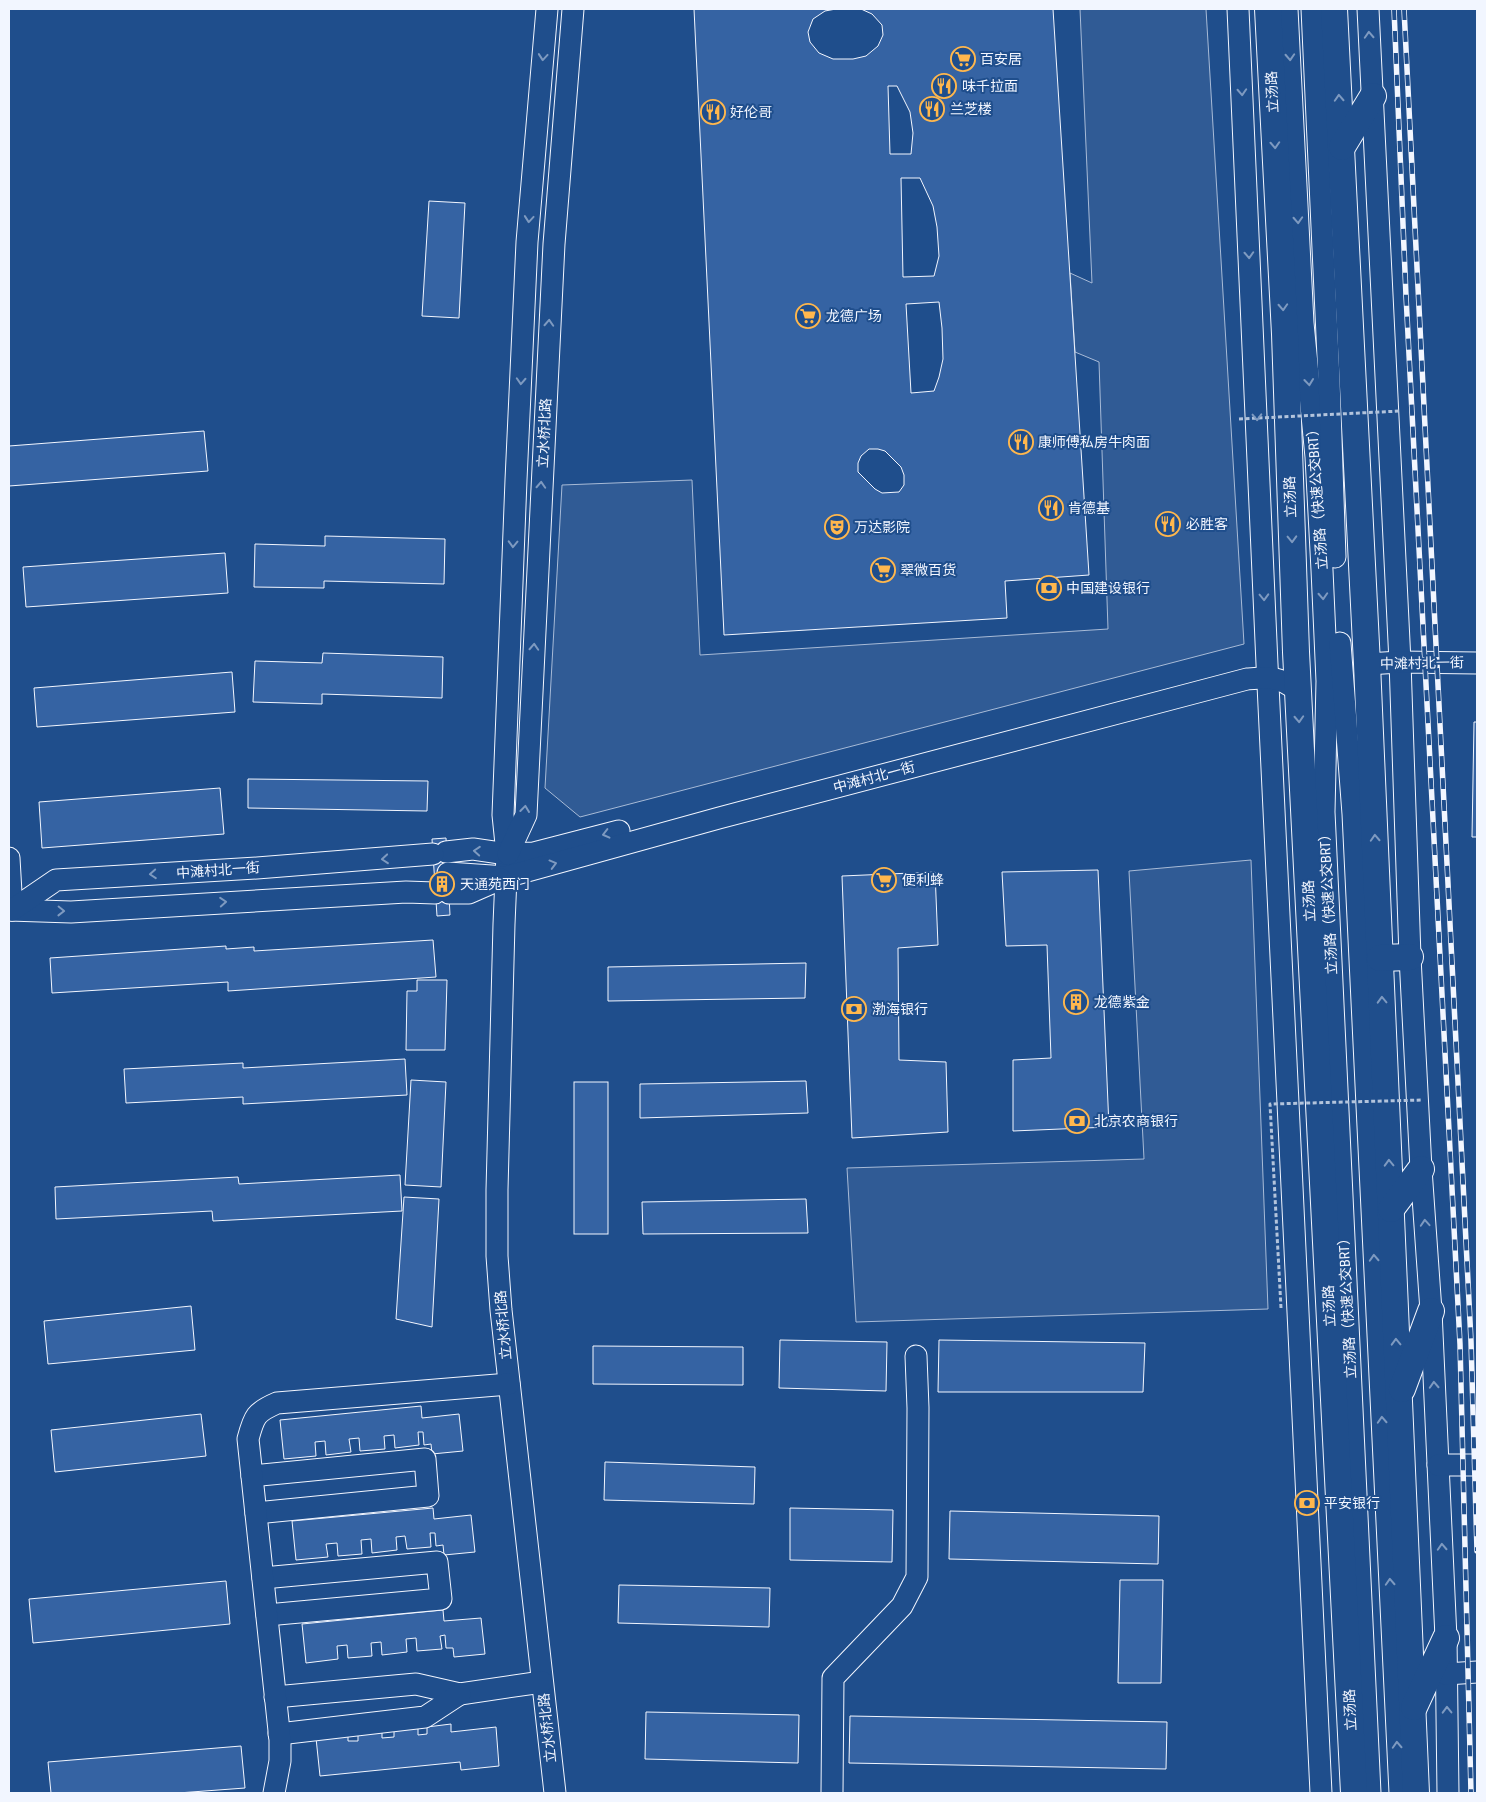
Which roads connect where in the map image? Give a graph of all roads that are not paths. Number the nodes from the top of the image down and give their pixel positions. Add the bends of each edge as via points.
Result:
1 (547, 9) edge
2 (573, 9) edge
3 (1238, 9) edge
4 (1268, 9) edge
5 (1287, 9) edge
6 (1312, 9) edge
7 (1334, 9) edge
8 (1368, 9) edge
9 (1373, 96) junction
10 (1342, 147) junction
11 (1296, 652) junction
12 (1400, 662) junction
13 (1477, 663) edge
14 (1367, 664) junction
15 (1268, 670) junction
16 (1298, 691) junction
17 (508, 854) junction
18 (9, 858) edge
19 (506, 877) junction
20 (11, 910) edge
21 (1380, 958) junction
22 (1410, 958) junction
23 (1421, 1169) junction
24 (1391, 1209) junction
25 (1431, 1311) junction
26 (916, 1356) dead end
27 (509, 1384) junction
28 (1398, 1399) junction
29 (1438, 1465) junction
30 (1477, 1466) edge
31 (252, 1476) junction
32 (256, 1513) junction
33 (263, 1578) junction
34 (266, 1615) junction
35 (1446, 1638) junction
36 (1477, 1672) edge
37 (1446, 1674) junction
38 (542, 1682) junction
39 (460, 1694) junction
40 (275, 1696) junction
41 (1412, 1710) junction
42 (279, 1734) junction
43 (1355, 1789) edge
44 (274, 1793) edge
45 (554, 1793) edge
46 (832, 1793) edge
47 (1321, 1793) edge
48 (1400, 1793) edge
49 (1416, 1793) edge
50 (1448, 1793) edge

1 -> 17 street, 立水桥北路 via 527,242 516,480 503,815
17 -> 2 street, 立水桥北路 via 526,815 553,253
3 -> 15 street
4 -> 11 main road, 立汤路 via 1285,334
5 -> 43 street, 立汤路（快速公交BRT） via 1303,323 1316,457 1327,681 1324,812
48 -> 6 street, 立汤路（快速公交BRT） via 1353,814 1336,569
10 -> 7 main road
9 -> 8 street
9 - 10 main road
9 - 12 street
10 - 14 main road
11 - 15 street, 中滩村北一街
11 - 16 main road, 立汤路
12 - 13 street, 中滩村北一街
12 - 14 street, 中滩村北一街
12 - 22 street
21 -> 14 main road
15 - 16 street, 中滩村北一街
15 -> 17 street, 中滩村北一街 via 534,853
19 -> 15 street, 中滩村北一街 via 1247,679
15 - 47 street
16 -> 43 main road, 立汤路
17 - 19 street, 立水桥北路
17 -> 20 street, 中滩村北一街 via 473,850 56,880
18 - 20 street
20 -> 19 street, 中滩村北一街 via 71,912 406,892 442,884 469,893
19 - 27 street, 立水桥北路 via 497,1200 499,1283
21 - 22 main road
24 -> 21 main road
22 - 23 street
23 - 24 main road
25 -> 23 street
28 -> 24 main road
25 - 28 main road
29 -> 25 street
26 - 46 street via 917,1577 902,1606 832,1678
27 - 31 street via 277,1403 262,1409 253,1421 248,1438
27 - 38 street, 立水桥北路
28 - 41 main road
29 - 30 street
35 -> 29 street
31 - 32 street
31 - 32 street via 425,1459 428,1496
32 - 33 street
33 - 34 street
33 - 34 street via 437,1562 441,1599
34 - 40 street
35 - 37 street
35 - 41 main road
36 - 37 street
50 -> 37 street
38 - 39 street
38 - 45 street, 立水桥北路
39 - 40 street via 416,1684
39 - 42 street via 425,1717
40 - 42 street
41 - 49 main road
42 - 44 street via 280,1761

